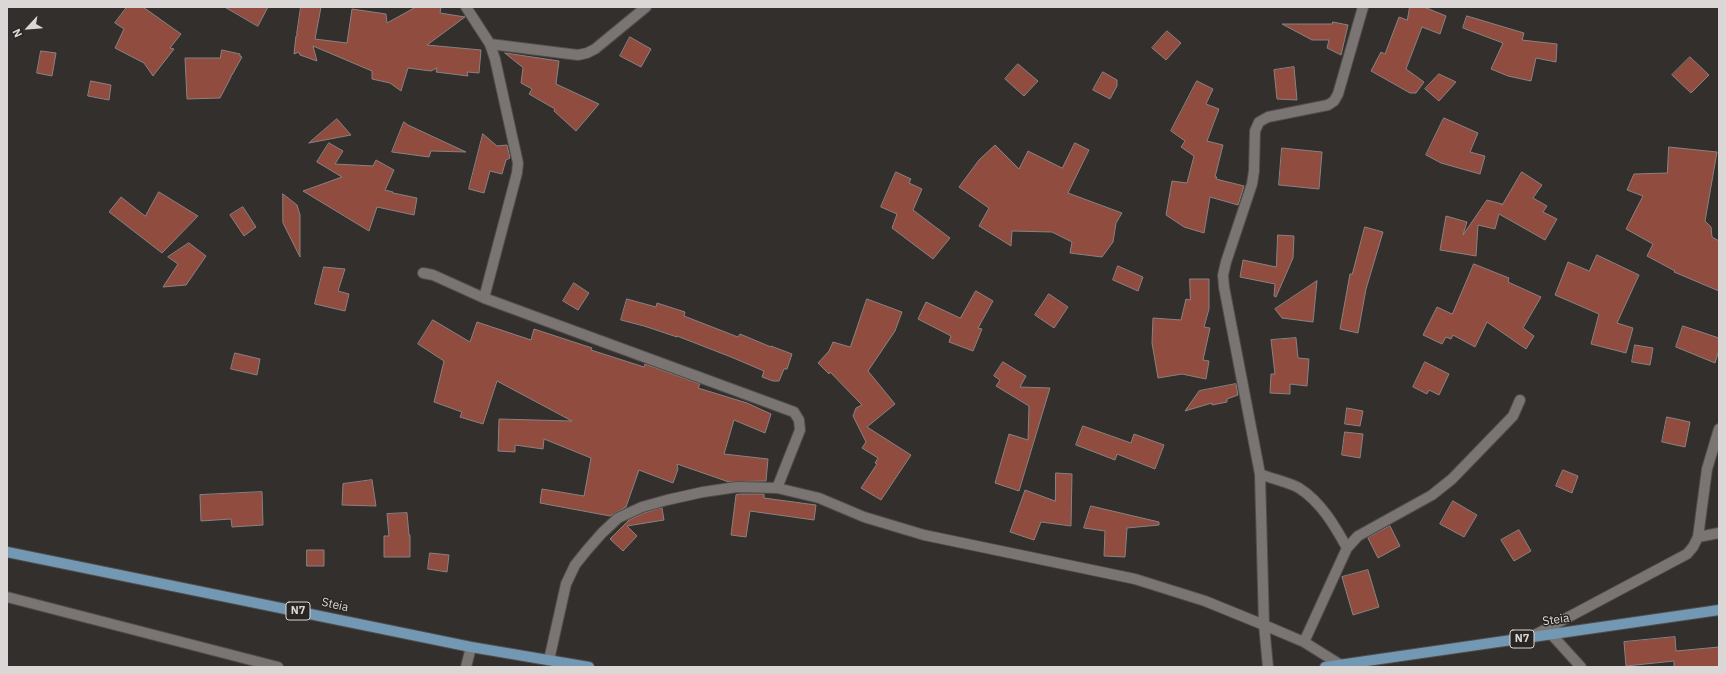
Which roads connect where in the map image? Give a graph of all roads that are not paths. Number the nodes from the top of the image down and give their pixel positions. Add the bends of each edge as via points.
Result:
1 (466, 7) edge
2 (646, 7) edge
3 (1363, 7) edge
4 (490, 44) junction
5 (423, 273) dead end
6 (484, 298) junction
7 (1520, 400) dead end
8 (1719, 429) edge
9 (1260, 474) junction
10 (777, 488) junction
11 (1719, 533) edge
12 (1698, 537) junction
13 (1347, 548) junction
14 (7, 552) edge
15 (7, 597) edge
16 (1719, 610) edge
17 (1264, 625) junction
18 (1552, 634) junction
19 (1529, 638) junction
20 (1304, 642) junction
21 (471, 647) junction
22 (549, 660) junction
23 (1343, 666) edge
24 (278, 667) edge
25 (466, 667) edge
26 (589, 667) edge
27 (1268, 667) edge
28 (1325, 667) edge
29 (1581, 667) edge

1 - 4 street
2 - 4 street via 587,53 578,55
3 - 9 street via 1334,101 1328,105 1268,117 1259,122 1255,131 1252,184 1223,275
4 - 6 street via 518,163
5 - 6 street
6 - 10 street via 794,412 800,420 800,430
7 - 13 street via 1513,416 1452,479 1432,496 1358,536
8 - 12 street via 1707,470
9 - 13 street via 1298,488 1320,506
9 - 17 street
10 - 17 street via 819,498 864,517 924,535 1135,579 1205,601
10 - 22 street via 737,487 703,492 648,506 618,518 575,565 566,584
11 - 12 street
12 - 19 street via 1687,554
13 - 20 street
14 - 21 main road, Steia / N7
15 - 24 street
16 - 18 main road, Steia / N7
17 - 20 street
17 - 27 street
18 - 19 main road, Steia / N7
18 - 29 street
19 - 23 main road, Steia / N7
20 - 23 street
21 - 22 main road, Steia / N7
21 - 25 street
22 - 26 main road, Steia / N7
23 - 28 main road, Steia / N7

